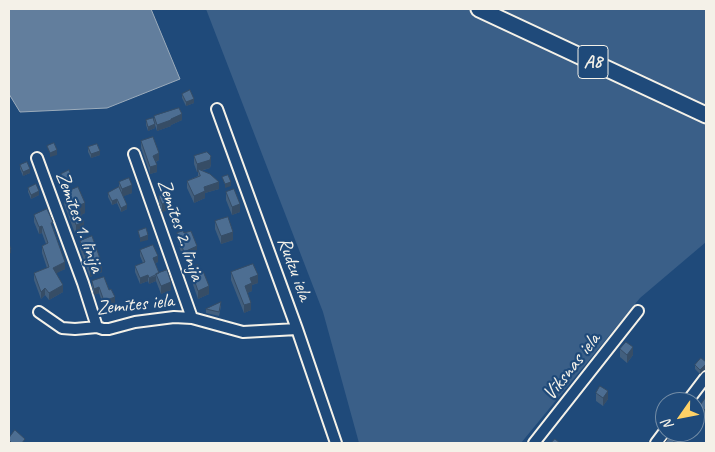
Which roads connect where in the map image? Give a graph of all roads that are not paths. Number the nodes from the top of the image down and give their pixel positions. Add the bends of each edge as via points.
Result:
1 (479, 9) edge
2 (217, 109) dead end
3 (706, 115) edge
4 (134, 154) dead end
5 (37, 158) dead end
6 (638, 311) dead end
7 (39, 312) dead end
8 (192, 318) junction
9 (97, 327) junction
10 (297, 329) junction
11 (706, 377) edge
12 (695, 392) edge
13 (336, 443) edge
14 (534, 443) edge

1 - 3 highway, A8
2 - 10 street, Rudzu iela
4 - 8 street, Zemītes 2. līnija
5 - 9 street, Zemītes 1. līnija
6 - 14 street, Vīksnas iela
7 - 9 street, Zemītes iela via 62,328
8 - 9 street, Zemītes iela via 158,318 103,329
8 - 10 street, Zemītes iela via 243,332
10 - 13 street, Rudzu iela
11 - 12 street

